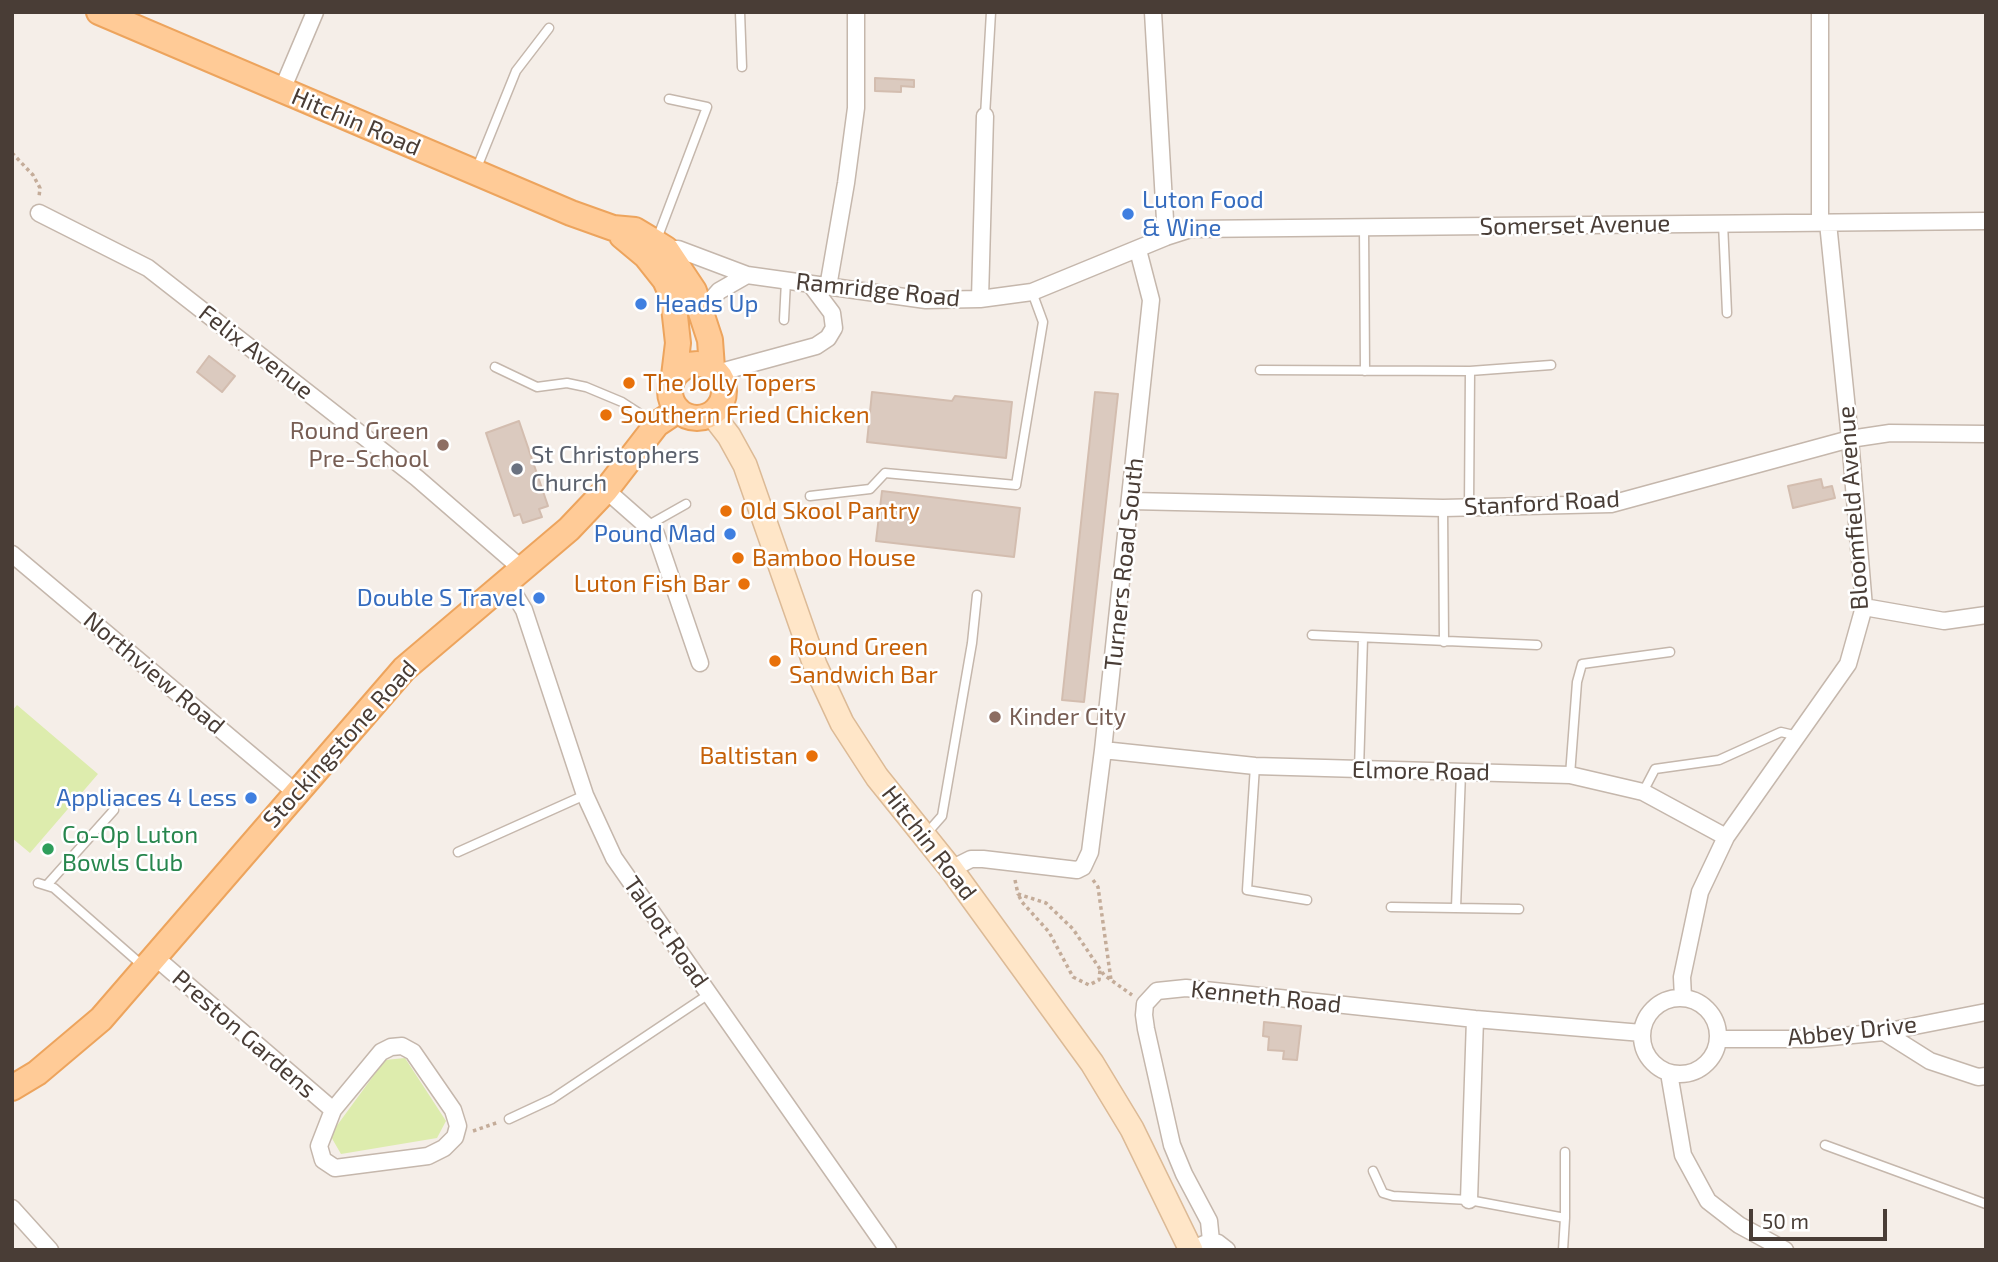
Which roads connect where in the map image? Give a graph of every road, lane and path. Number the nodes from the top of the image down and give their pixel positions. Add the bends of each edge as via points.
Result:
1 (100, 12) edge
2 (316, 12) edge
3 (740, 12) edge
4 (856, 12) edge
5 (991, 12) edge
6 (1153, 12) edge
7 (1820, 12) edge
8 (549, 27) dead end
9 (742, 67) dead end
10 (282, 90) junction
11 (669, 99) dead end
12 (985, 116) joint
13 (12, 153) edge
14 (475, 172) junction
15 (39, 214) joint
16 (1986, 222) edge
17 (1723, 223) junction
18 (1824, 223) junction
19 (1364, 227) junction
20 (1166, 237) junction
21 (656, 249) junction
22 (1138, 250) junction
23 (747, 275) junction
24 (786, 281) junction
25 (811, 285) junction
26 (828, 286) junction
27 (1032, 292) junction
28 (979, 299) junction
29 (1727, 313) dead end
30 (704, 316) junction
31 (784, 320) dead end
32 (1552, 365) dead end
33 (495, 366) dead end
34 (1260, 370) dead end
35 (714, 371) junction
36 (1365, 371) junction
37 (1470, 371) junction
38 (674, 376) junction
39 (678, 410) junction
40 (712, 414) junction
41 (657, 424) junction
42 (1986, 434) edge
43 (1850, 439) junction
44 (606, 490) junction
45 (810, 496) dead end
46 (1131, 501) junction
47 (686, 504) dead end
48 (1469, 507) junction
49 (1443, 508) junction
50 (647, 526) junction
51 (12, 554) edge
52 (515, 575) junction
53 (977, 595) dead end
54 (1864, 607) junction
55 (1986, 615) edge
56 (1312, 635) dead end
57 (1363, 638) junction
58 (1444, 642) junction
59 (1537, 645) dead end
60 (1670, 652) dead end
61 (699, 663) dead end
62 (1798, 736) junction
63 (1103, 750) junction
64 (1255, 766) junction
65 (1359, 770) junction
66 (1461, 772) junction
67 (1570, 775) junction
68 (295, 792) junction
69 (1643, 792) junction
70 (586, 795) junction
71 (114, 810) dead end
72 (924, 835) junction
73 (1726, 837) junction
74 (458, 852) dead end
75 (1010, 862) junction
76 (1083, 867) junction
77 (951, 869) junction
78 (1018, 894) junction
79 (1307, 900) dead end
80 (1391, 907) dead end
81 (1456, 908) junction
82 (1519, 909) dead end
83 (150, 962) junction
84 (1100, 971) junction
85 (1111, 980) junction
86 (709, 994) junction
87 (1683, 998) junction
88 (1145, 1004) junction
89 (1986, 1012) edge
90 (1475, 1019) junction
91 (1884, 1032) junction
92 (1642, 1033) junction
93 (1718, 1039) junction
94 (1669, 1073) junction
95 (1986, 1076) edge
96 (12, 1088) edge
97 (333, 1110) junction
98 (509, 1119) joint
99 (455, 1137) junction
100 (1825, 1145) dead end
101 (1565, 1152) dead end
102 (1373, 1171) dead end
103 (1469, 1200) junction
104 (1986, 1204) edge
105 (12, 1208) edge
106 (1565, 1218) junction
107 (1201, 1245) edge
108 (50, 1250) edge
109 (888, 1250) edge
110 (1227, 1250) edge
111 (1563, 1250) edge
112 (1785, 1250) edge

1 - 10 main road, Hitchin Road
2 - 10 street
3 - 9 lane
4 - 26 street via 856,108
5 - 12 lane
6 - 20 street
7 - 18 street, Bloomfield Avenue
8 - 14 lane via 516,71
10 - 14 main road, Hitchin Road
11 - 21 lane via 707,107
12 - 28 street
13 - 15 path via 40,188
14 - 21 main road, Hitchin Road via 613,228 635,230
15 - 52 street, Felix Avenue via 148,268 417,478
16 - 18 street, Somerset Avenue
17 - 18 street, Somerset Avenue
17 - 19 street, Somerset Avenue
17 - 29 lane
18 - 43 street, Bloomfield Avenue
19 - 20 street, Somerset Avenue via 1191,229
19 - 36 lane
20 - 22 street, Ramridge Road
21 - 23 street, Ramridge Road via 678,249
21 - 30 main road via 694,291
21 - 38 main road, Hitchin Road via 673,298 678,343
22 - 27 street, Ramridge Road
22 - 46 street, Turners Road South via 1152,300
23 - 24 street, Ramridge Road
23 - 30 street via 719,291
24 - 25 street, Ramridge Road
24 - 31 lane
25 - 26 street, Ramridge Road
25 - 35 street via 832,313 834,328 828,338 816,346
26 - 28 street, Ramridge Road via 926,300
27 - 28 street, Ramridge Road
27 - 45 lane via 1043,322 1016,485 885,473 870,488
30 - 35 main road
32 - 37 lane
33 - 41 lane via 537,387 567,383 586,387
34 - 36 lane
35 - 38 main road via 702,364 692,365
35 - 40 main road via 724,394
36 - 37 lane
37 - 48 lane
38 - 39 main road via 671,400
39 - 40 main road via 692,418
39 - 41 main road, Stockingstone Road
40 - 72 street, Hitchin Road via 742,459 832,706 877,777
41 - 44 main road, Stockingstone Road
42 - 43 street, Stanford Road via 1890,433
43 - 48 street, Stanford Road via 1611,504
43 - 54 street, Bloomfield Avenue
44 - 50 street
44 - 52 main road, Stockingstone Road
46 - 49 street, Stanford Road
46 - 63 street, Turners Road South
47 - 50 lane
48 - 49 street, Stanford Road
49 - 58 lane
50 - 61 street via 656,534
51 - 68 street, Northview Road
52 - 68 main road, Stockingstone Road via 404,669
52 - 70 street, Talbot Road
53 - 72 lane via 942,817
54 - 55 street via 1944,621
54 - 62 street, Bloomfield Avenue via 1848,664
56 - 57 lane
57 - 58 lane
57 - 65 lane
58 - 59 lane
60 - 67 lane via 1582,663
62 - 69 lane via 1781,732 1719,760 1656,769
62 - 73 street, Bloomfield Avenue
63 - 64 street, Elmore Road
63 - 76 street, Turners Road South via 1090,852
64 - 65 street, Elmore Road
64 - 79 lane via 1247,890
65 - 66 street, Elmore Road
66 - 67 street, Elmore Road
66 - 81 lane
67 - 69 street, Elmore Road
68 - 83 main road, Stockingstone Road
69 - 73 street, Elmore Road
70 - 74 lane
70 - 86 street, Talbot Road via 614,858
71 - 83 lane via 43,884
72 - 77 street, Hitchin Road
73 - 87 street, Bloomfield Avenue via 1700,892 1682,976
75 - 76 street via 1069,870
75 - 77 street via 971,859
75 - 78 path
76 - 85 path via 1098,887
77 - 107 street, Hitchin Road via 1112,1093
78 - 84 path via 1046,903 1073,929
78 - 84 path via 1049,932 1073,977 1089,985 1099,980
80 - 81 lane
81 - 82 lane
83 - 96 main road, Stockingstone Road via 101,1018 37,1073
83 - 97 street, Preston Gardens
84 - 85 path
85 - 88 path
86 - 98 lane via 552,1099
86 - 109 street, Talbot Road
87 - 92 street via 1660,1004 1644,1022
87 - 93 street via 1695,1001 1712,1016
88 - 90 street, Kenneth Road via 1157,991 1186,988
88 - 107 street via 1143,1015 1172,1145 1209,1221
89 - 91 street, Abbey Drive
90 - 92 street, Kenneth Road
90 - 103 street
91 - 93 street, Abbey Drive via 1810,1039
91 - 95 street via 1930,1061
92 - 94 street via 1646,1053
93 - 94 street via 1701,1068
94 - 112 street via 1683,1155 1708,1201 1739,1225
97 - 99 street, Preston Gardens via 319,1146 323,1160 335,1168 429,1156
97 - 99 street, Preston Gardens via 381,1052 402,1046 413,1052 453,1110 458,1126
98 - 99 path
100 - 104 lane
101 - 106 lane
102 - 103 lane via 1383,1193
103 - 106 lane
105 - 108 street
106 - 111 lane
107 - 110 street via 1218,1242

